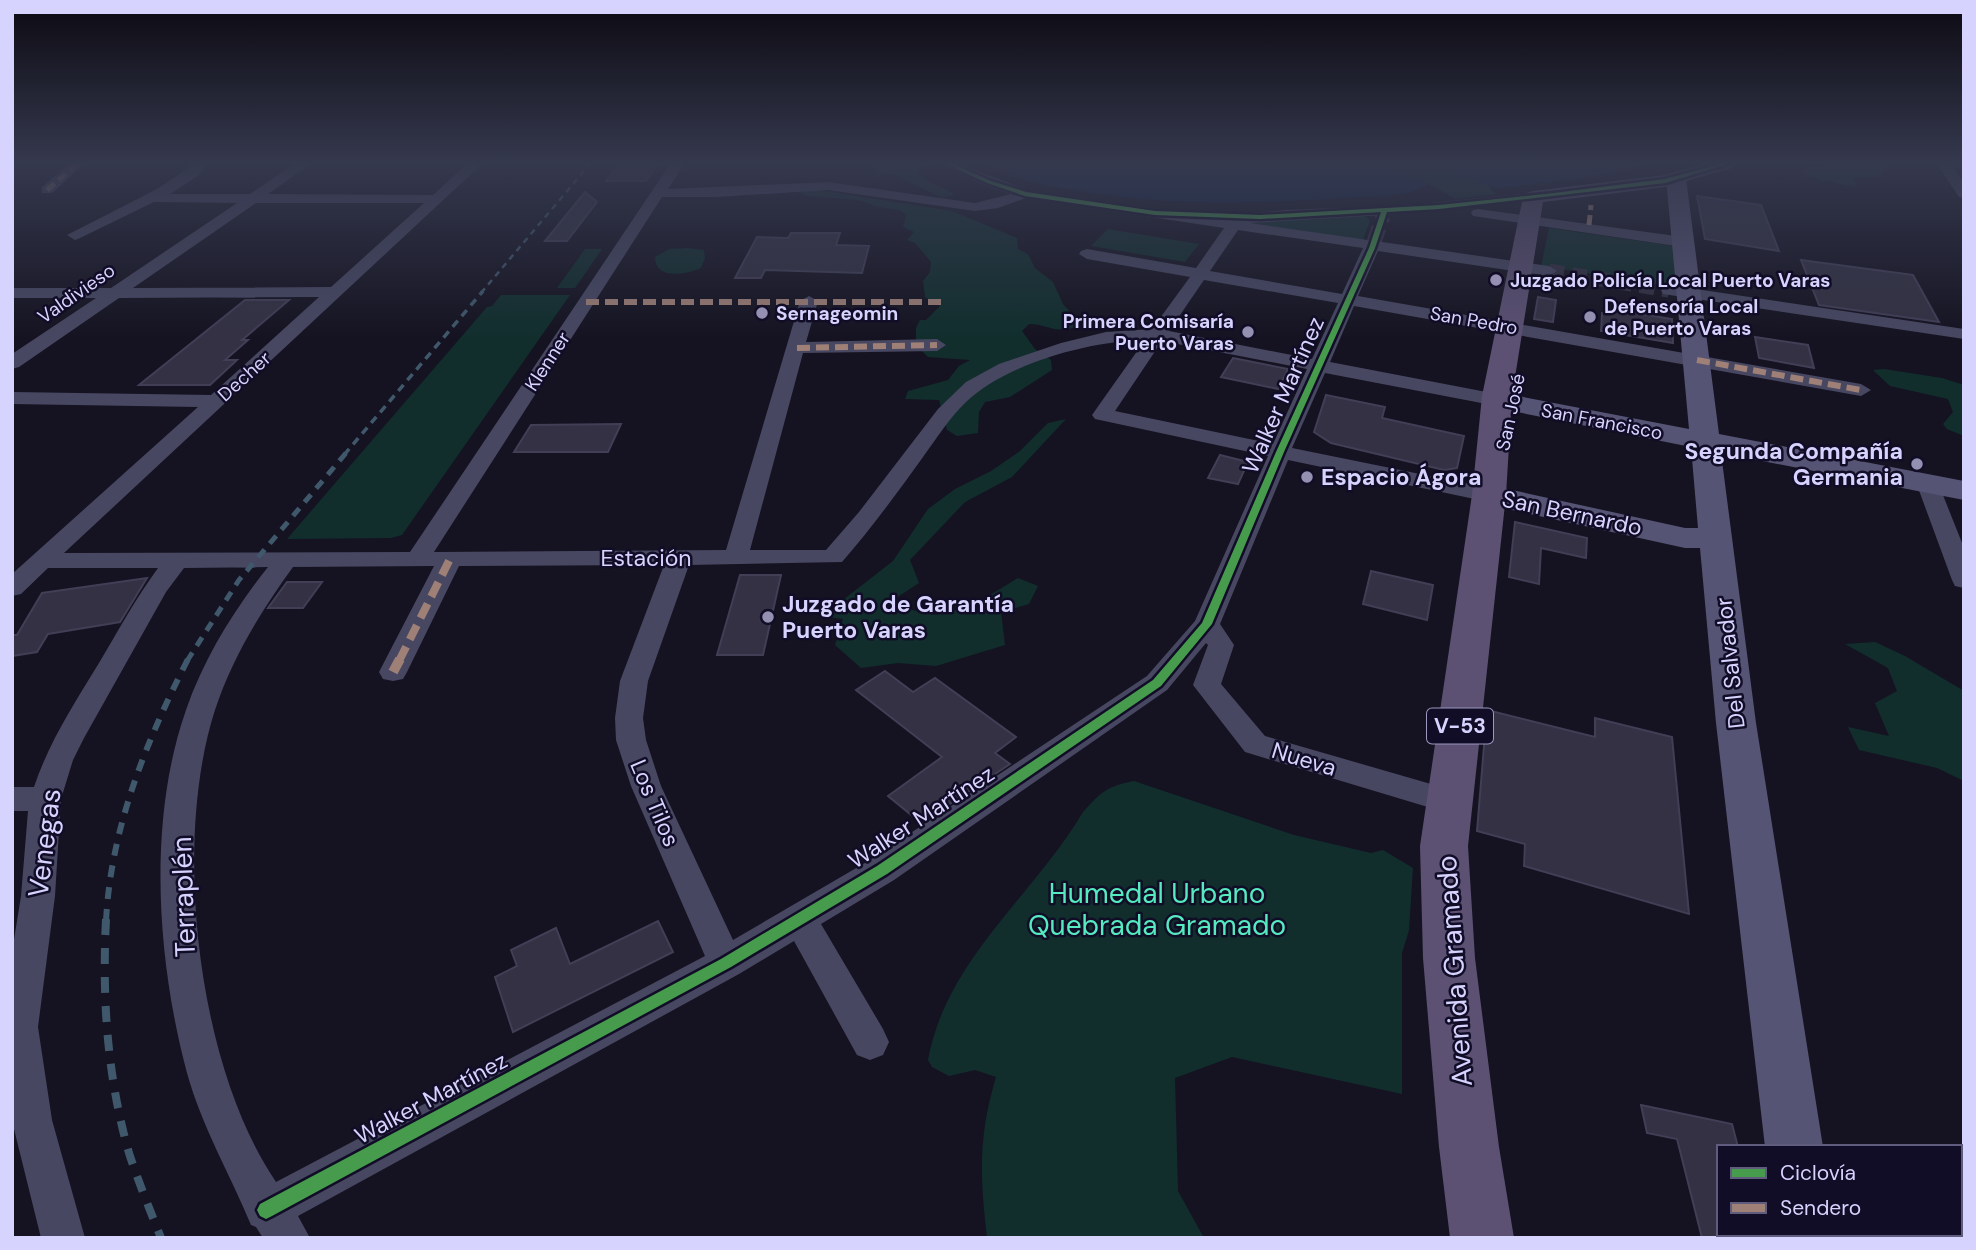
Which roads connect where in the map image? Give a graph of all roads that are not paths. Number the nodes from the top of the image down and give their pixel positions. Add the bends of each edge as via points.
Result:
1 (101, 222) edge
2 (218, 222) edge
3 (411, 222) edge
4 (638, 222) edge
5 (1216, 222) edge
6 (1238, 222) edge
7 (1537, 222) edge
8 (1597, 222) edge
9 (1681, 222) edge
10 (1234, 225) junction
11 (75, 235) dead end
12 (1683, 242) junction
13 (1374, 244) junction
14 (1087, 254) dead end
15 (1535, 269) junction
16 (1201, 274) junction
17 (335, 292) junction
18 (1679, 292) junction
19 (12, 293) edge
20 (114, 293) junction
21 (1349, 299) junction
22 (809, 301) dead end
23 (1518, 328) junction
24 (1964, 334) edge
25 (1159, 335) junction
26 (937, 345) dead end
27 (797, 348) junction
28 (1697, 360) junction
29 (12, 363) edge
30 (1319, 366) junction
31 (1861, 390) dead end
32 (12, 398) edge
33 (216, 401) junction
34 (1506, 401) junction
35 (1706, 442) junction
36 (1280, 452) junction
37 (1928, 485) junction
38 (1964, 491) edge
39 (1489, 495) junction
40 (1718, 551) junction
41 (736, 557) junction
42 (679, 558) junction
43 (287, 559) junction
44 (417, 559) junction
45 (450, 559) junction
46 (177, 560) junction
47 (42, 561) junction
48 (1964, 580) edge
49 (12, 588) edge
50 (1207, 624) junction
51 (393, 672) dead end
52 (12, 799) edge
53 (45, 799) junction
54 (1451, 802) junction
55 (800, 919) junction
56 (726, 963) junction
57 (16, 1032) edge
58 (870, 1042) dead end
59 (1794, 1145) edge
60 (277, 1224) edge
61 (63, 1238) edge
62 (1482, 1238) edge

1 - 11 street
2 - 20 street, Valdivieso
3 - 17 street, Decher
4 - 44 street, Klenner
5 - 10 street
6 - 10 street
7 - 15 main road, San José
8 - 12 street
9 - 12 main road, Del Salvador
10 - 13 street
10 - 16 street
12 - 18 main road, Del Salvador
13 - 15 street
13 - 21 street, Walker Martínez
14 - 16 street, San Pedro
15 - 23 main road, San José
16 - 21 street, San Pedro
16 - 25 street
17 - 20 street
17 - 33 street, Decher
18 - 24 street
18 - 28 main road, Del Salvador
19 - 20 street
20 - 29 street, Valdivieso
21 - 23 street, San Pedro
21 - 30 street, Walker Martínez
22 - 27 street
23 - 28 street, San Pedro
23 - 34 main road, San José
25 - 30 street, San Francisco
25 - 36 street, San Bernardo via 1102,415
25 - 41 street, Estación via 1122,334 1084,341 977,384 952,405 833,557
26 - 27 street
27 - 41 street
28 - 31 street, San Pedro
28 - 35 main road, Del Salvador
30 - 34 street, San Francisco
30 - 36 street, Walker Martínez
32 - 33 street
33 - 47 street, Decher
34 - 35 main road, San Francisco
34 - 39 main road, San José
35 - 37 main road, San Francisco
35 - 40 main road, Del Salvador
36 - 39 street, San Bernardo
36 - 50 street, Walker Martínez
37 - 38 main road, San Francisco
37 - 48 street
39 - 40 main road, San Bernardo via 1673,535
39 - 54 main road, Avenida Gramado / V-53
40 - 59 main road, Del Salvador via 1736,723
41 - 42 street, Estación
42 - 45 street, Estación
42 - 56 street, Los Tilos via 634,681 631,740 646,786
43 - 44 street, Estación
43 - 46 street, Estación
43 - 60 street, Terraplén via 244,616 211,684 186,766 177,855 191,1019 228,1138
44 - 45 street, Estación
45 - 51 street
46 - 47 street, Estación
46 - 53 street, Venegas via 69,738
47 - 49 street, Decher
50 - 54 street, Nueva via 1221,645 1207,685 1255,744
50 - 55 street, Walker Martínez via 1157,682 882,870
52 - 53 street
53 - 57 street, Venegas via 38,896
54 - 62 main road, Avenida Gramado / V-53 via 1444,860 1448,958
55 - 56 street, Walker Martínez
55 - 58 street
56 - 60 street, Walker Martínez
57 - 61 street, Venegas via 32,1120

